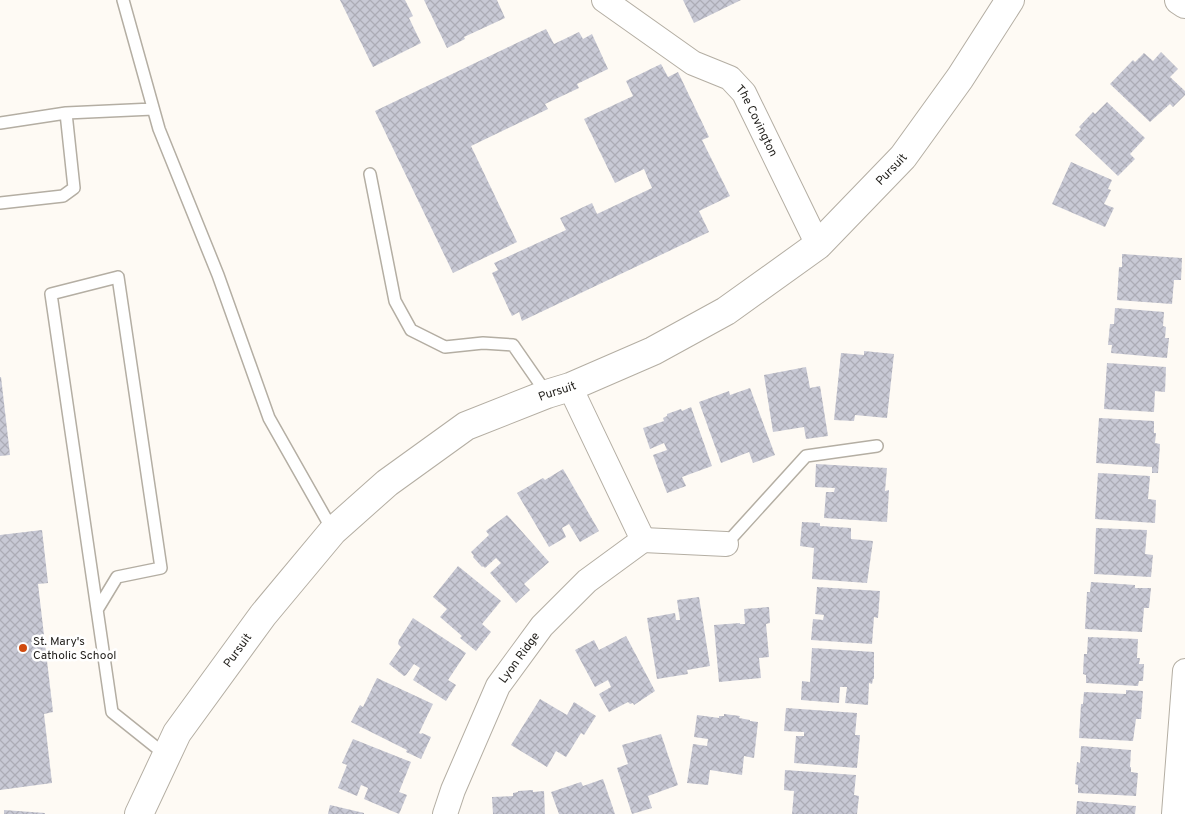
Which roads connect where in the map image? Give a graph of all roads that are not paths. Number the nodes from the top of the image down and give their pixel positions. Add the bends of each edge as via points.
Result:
1 (123, 0) edge
2 (604, 0) edge
3 (1010, 0) edge
4 (1179, 0) edge
5 (1185, 4) edge
6 (153, 109) junction
7 (66, 113) junction
8 (0, 123) edge
9 (370, 174) dead end
10 (0, 203) edge
11 (818, 245) junction
12 (558, 390) junction
13 (877, 446) dead end
14 (333, 531) junction
15 (644, 540) junction
16 (726, 544) joint
17 (97, 610) junction
18 (1185, 671) edge
19 (167, 756) junction
20 (139, 814) edge
21 (446, 814) edge
22 (1174, 814) edge

1 - 6 lane
2 - 11 street, The Covington via 693,62 730,78 744,93
3 - 11 street, Pursuit via 960,78 903,157
4 - 5 street
6 - 7 lane
6 - 14 lane via 218,275 269,418
7 - 8 lane
7 - 10 lane via 74,188 63,196
9 - 12 lane via 395,301 411,330 444,347 483,343 514,345
11 - 12 street, Pursuit via 726,311 652,351
12 - 14 street, Pursuit via 466,426 387,483
12 - 15 street
13 - 16 lane via 806,456
14 - 19 street, Pursuit via 263,615 177,733
15 - 16 street
15 - 21 street, Lyon Ridge via 587,581 542,626 498,686 453,790
17 - 17 lane via 52,294 118,277 161,568 117,577
17 - 19 lane via 112,712
18 - 22 street
19 - 20 street, Pursuit

